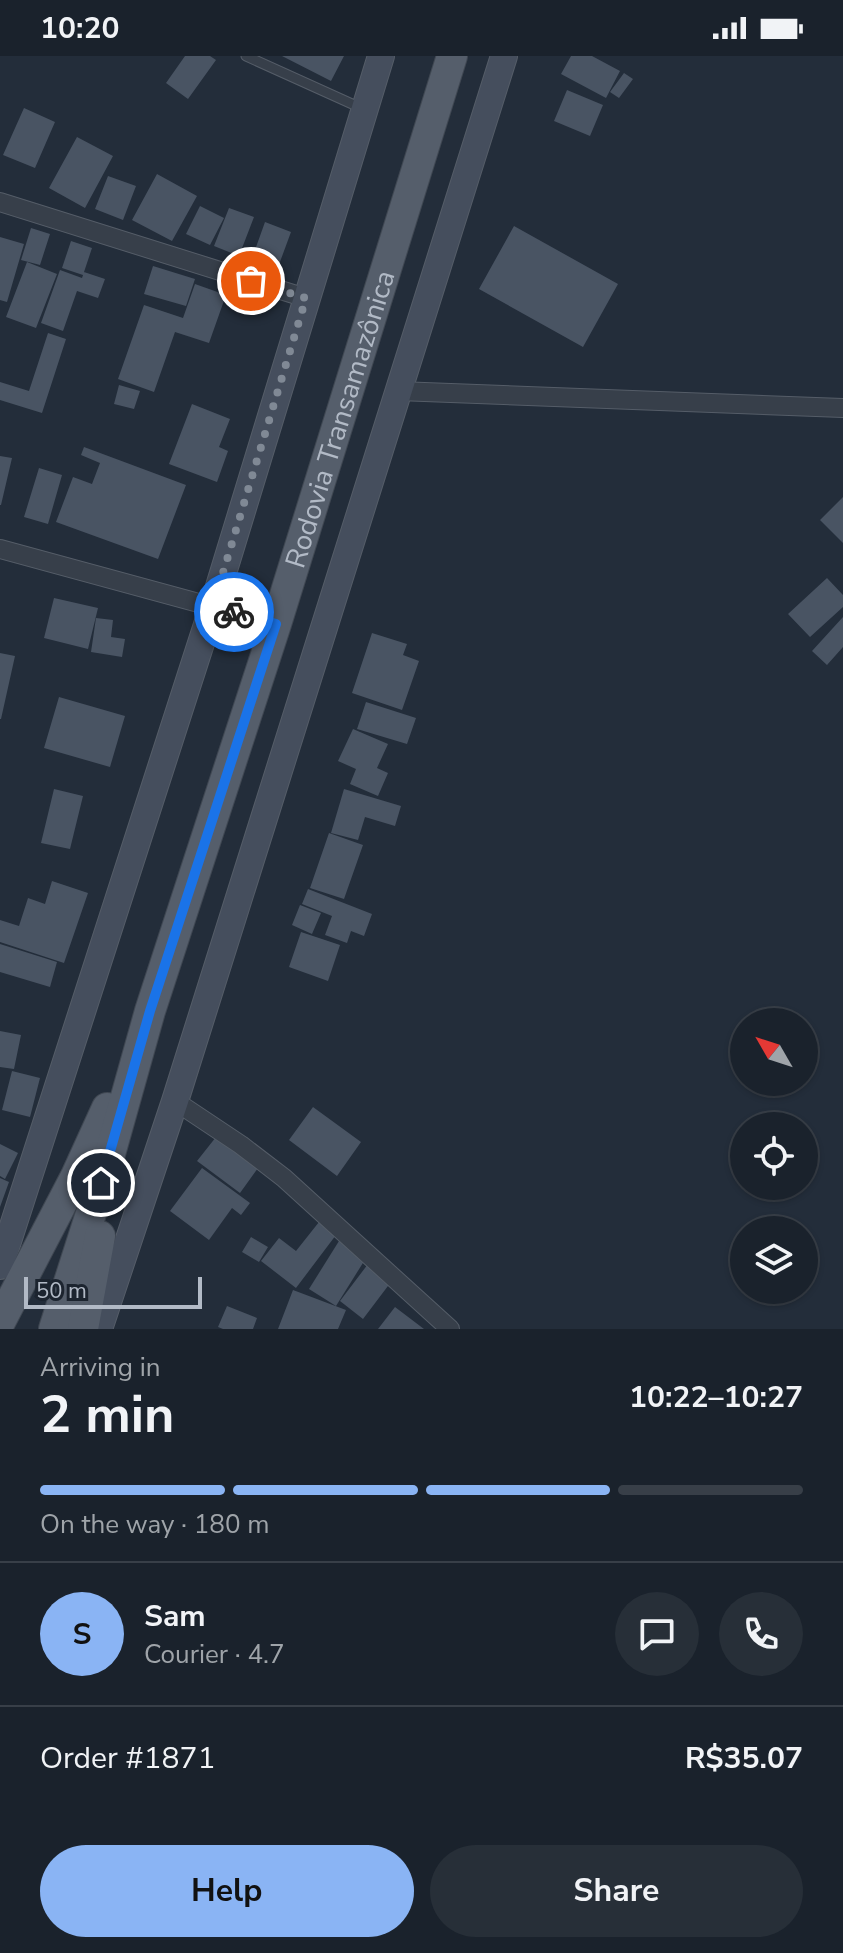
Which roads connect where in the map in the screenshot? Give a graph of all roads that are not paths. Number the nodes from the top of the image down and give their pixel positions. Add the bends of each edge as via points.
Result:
1 (246, 56) edge
2 (381, 56) edge
3 (452, 56) edge
4 (504, 56) edge
5 (364, 109) junction
6 (0, 202) edge
7 (306, 298) junction
8 (398, 391) junction
9 (843, 408) edge
10 (0, 549) edge
11 (213, 606) junction
12 (276, 624) junction
13 (150, 1011) junction
14 (175, 1101) junction
15 (110, 1154) junction
16 (0, 1266) edge
17 (0, 1322) edge
18 (54, 1329) edge
19 (83, 1329) edge
20 (99, 1329) edge
21 (450, 1329) edge

1 - 5 lane
2 - 5 main road
3 - 12 main road, Rodovia Transamazônica
4 - 8 main road
5 - 7 main road
6 - 7 street
7 - 11 main road
8 - 9 street
8 - 14 main road
10 - 11 street
11 - 12 street
11 - 16 main road
12 - 13 main road, Rodovia Transamazônica
13 - 15 main road, Rodovia Transamazônica
13 - 17 main road via 76,1176
14 - 20 main road
14 - 21 street via 284,1178
15 - 18 main road, Rodovia Transamazônica
15 - 19 main road

